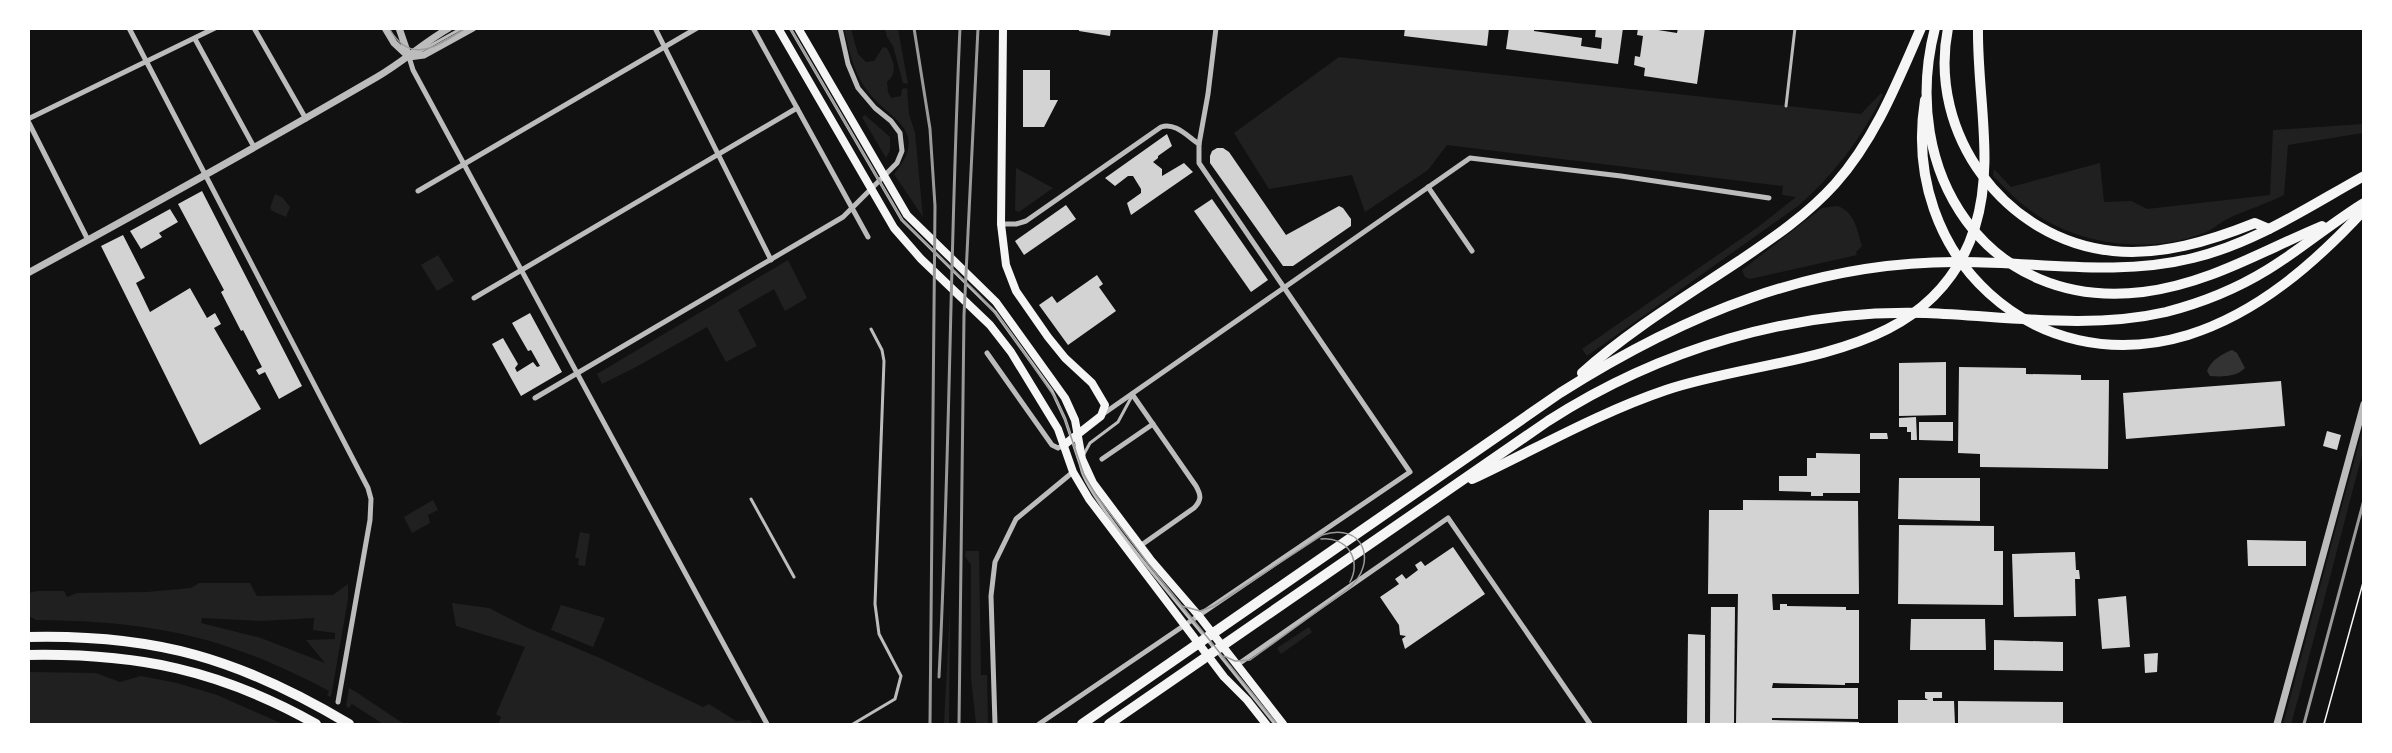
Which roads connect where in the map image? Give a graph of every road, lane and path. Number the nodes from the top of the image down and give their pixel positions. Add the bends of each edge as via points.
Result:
1 (129, 28) edge
2 (215, 28) edge
3 (254, 28) edge
4 (385, 28) edge
5 (399, 28) edge
6 (449, 28) edge
7 (462, 28) edge
8 (473, 28) edge
9 (655, 28) edge
10 (697, 28) edge
11 (753, 28) edge
12 (778, 28) edge
13 (790, 28) edge
14 (798, 28) edge
15 (840, 28) edge
16 (1003, 28) edge
17 (1216, 28) edge
18 (1796, 28) edge
19 (1921, 28) edge
20 (1935, 28) edge
21 (1948, 28) edge
22 (1978, 28) edge
23 (195, 39) junction
24 (664, 47) junction
25 (409, 57) junction
26 (147, 62) junction
27 (1925, 100) junction
28 (1786, 106) dead end
29 (797, 108) junction
30 (306, 119) junction
31 (28, 120) edge
32 (1199, 144) junction
33 (254, 147) junction
34 (718, 154) junction
35 (464, 164) junction
36 (205, 175) junction
37 (2364, 176) edge
38 (1428, 187) junction
39 (418, 191) dead end
40 (1769, 198) dead end
41 (2364, 203) edge
42 (853, 209) junction
43 (2364, 210) edge
44 (2339, 219) junction
45 (1001, 224) junction
46 (2270, 229) junction
47 (868, 237) dead end
48 (88, 240) junction
49 (1472, 251) dead end
50 (771, 260) junction
51 (522, 270) junction
52 (28, 273) edge
53 (1284, 287) junction
54 (474, 298) dead end
55 (871, 329) dead end
56 (987, 354) dead end
57 (578, 373) junction
58 (1560, 393) junction
59 (1132, 394) junction
60 (535, 398) dead end
61 (2364, 404) edge
62 (1103, 414) junction
63 (1153, 424) junction
64 (1079, 432) junction
65 (1072, 438) junction
66 (1064, 445) junction
67 (1102, 459) dead end
68 (1083, 465) junction
69 (1073, 472) junction
70 (1083, 477) junction
71 (1442, 494) junction
72 (751, 499) dead end
73 (1140, 546) junction
74 (794, 578) dead end
75 (2364, 579) edge
76 (1192, 621) junction
77 (28, 637) edge
78 (28, 655) edge
79 (1238, 665) junction
80 (338, 702) dead end
81 (316, 724) edge
82 (349, 724) edge
83 (767, 724) edge
84 (853, 724) edge
85 (995, 724) edge
86 (1039, 724) edge
87 (1082, 724) edge
88 (1109, 724) edge
89 (1266, 724) edge
90 (1275, 724) edge
91 (1283, 724) edge
92 (1590, 724) edge
93 (2277, 724) edge
94 (2324, 724) edge

1 - 26 street
2 - 23 street
3 - 30 street
4 - 25 street
5 - 25 street
6 - 25 street
7 - 25 lane
8 - 25 street via 424,55
9 - 24 street
10 - 24 street
11 - 29 street
12 - 66 main road via 894,228 1004,341
13 - 65 lane via 902,220 1002,321 1056,399
14 - 64 main road via 901,206 1005,312 1065,398
15 - 42 street via 858,88 891,121 903,144 901,157
16 - 45 main road
17 - 32 street
18 - 28 lane
19 - 58 highway via 1862,149 1835,184 1807,212 1761,246 1611,347
20 - 27 highway
21 - 46 highway via 1945,80 1955,127 1976,168 1996,193 2028,220 2080,244 2113,251 2174,248 2255,223
22 - 71 highway via 1985,160 1980,209 1964,253 1920,308 1888,330 1850,346 1707,378 1630,403
23 - 26 street
23 - 33 street
24 - 34 street
24 - 35 street
25 - 30 street
25 - 35 street
26 - 31 street
26 - 36 street
27 - 43 highway via 1921,149 1933,207 1955,254 1988,292 2016,315 2070,339 2110,345 2148,344 2189,334 2240,312 2310,263
27 - 44 highway via 1932,148 1948,194 1973,230 1997,253 2048,282 2086,292 2152,291 2222,272
29 - 34 street
29 - 42 street
30 - 33 street
31 - 48 street
32 - 45 street via 1174,127 1164,126 1023,222
32 - 53 street via 1199,164
33 - 36 street
34 - 50 street
34 - 51 street
35 - 39 street
35 - 51 street
36 - 48 street
36 - 80 street via 368,488 372,509
37 - 46 highway
38 - 40 street via 1470,158
38 - 49 street
38 - 53 street
41 - 44 highway
42 - 47 street
42 - 50 street
44 - 71 highway via 2244,283 2165,312 2073,321 1923,313 1864,315 1791,324 1720,341 1599,390
45 - 62 main road via 1004,256 1013,285 1053,344 1099,393 1105,405
46 - 58 highway via 2212,254 2155,266 1935,262 1880,267 1807,281 1693,319
48 - 52 street
50 - 57 street
51 - 54 street
51 - 57 street
53 - 59 street
53 - 76 street via 1410,472
55 - 84 lane via 884,361 876,619 879,634 901,676 895,699
56 - 66 street via 1052,445
57 - 60 street
57 - 83 street
58 - 87 highway
59 - 62 street
59 - 63 street
59 - 68 lane via 1123,417 1090,443
61 - 93 street
62 - 64 main road
63 - 67 street
63 - 73 street via 1196,486 1200,499 1194,508
64 - 65 main road
64 - 68 main road
65 - 66 main road
65 - 68 lane
66 - 69 main road
68 - 70 lane
68 - 73 main road
69 - 70 lane
69 - 76 main road via 1089,499
69 - 85 street via 1016,519 995,562
70 - 76 lane
71 - 88 highway
72 - 74 lane
73 - 76 main road
75 - 94 path
76 - 79 main road
76 - 86 street
76 - 89 main road via 1227,681
76 - 90 lane
77 - 82 highway via 100,638 192,653 274,683
78 - 81 highway via 119,658 187,670 248,690
79 - 91 main road
79 - 92 street via 1448,518

